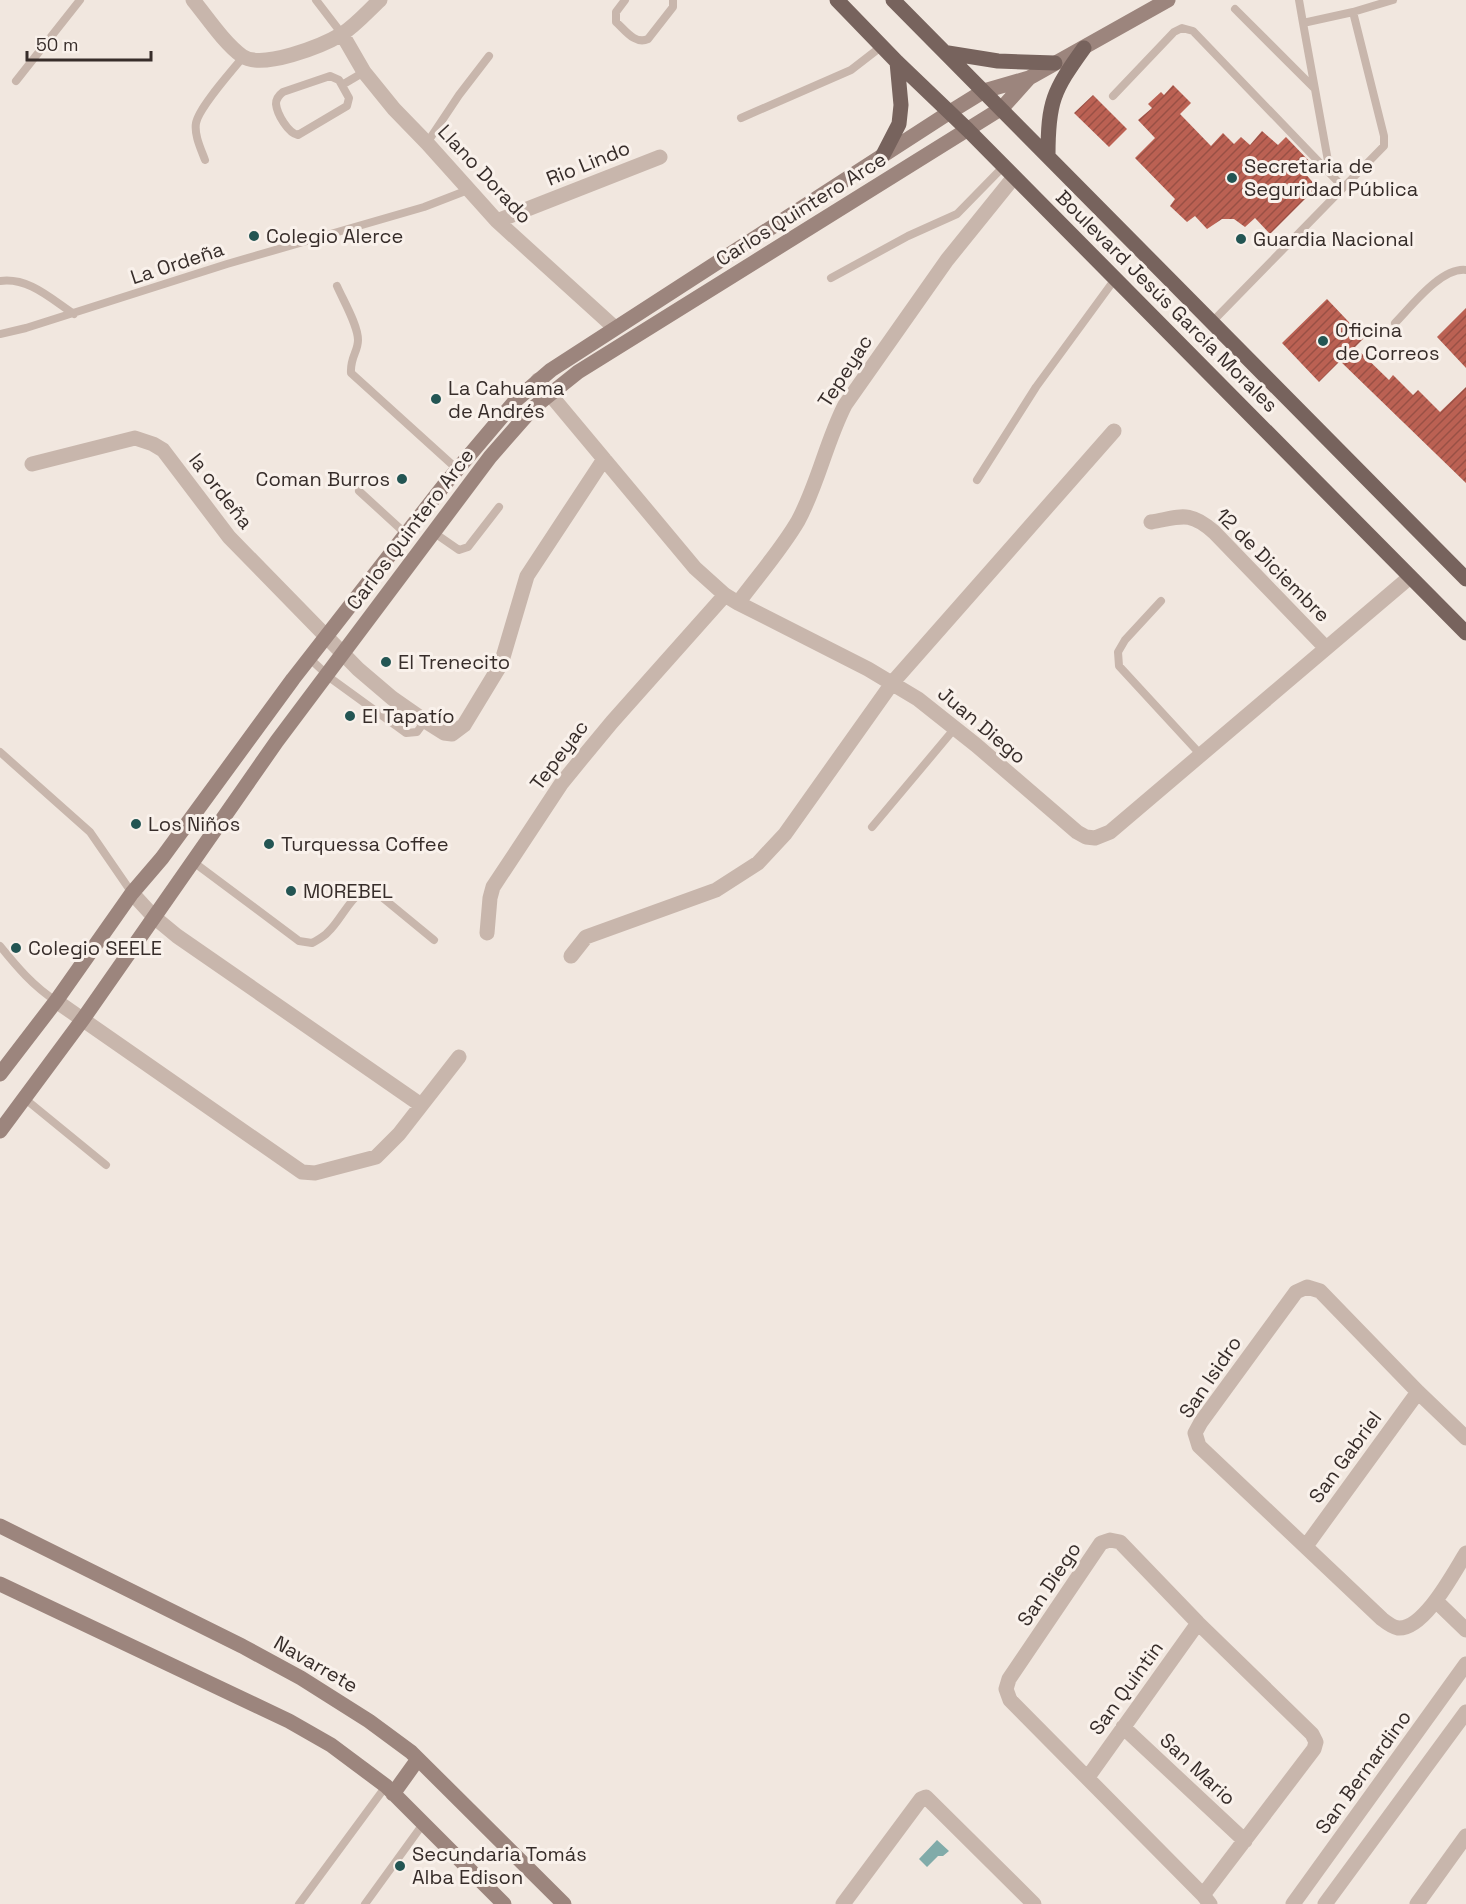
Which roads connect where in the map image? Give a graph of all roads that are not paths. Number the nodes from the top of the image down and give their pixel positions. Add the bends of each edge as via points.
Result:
1 (80, 0) edge
2 (193, 0) edge
3 (316, 0) edge
4 (380, 0) edge
5 (625, 0) edge
6 (673, 0) edge
7 (837, 0) edge
8 (893, 0) edge
9 (1168, 0) edge
10 (1299, 0) edge
11 (1393, 0) edge
12 (1235, 9) dead end
13 (1353, 12) junction
14 (1304, 22) junction
15 (342, 34) junction
16 (882, 46) junction
17 (1084, 48) junction
18 (947, 53) junction
19 (489, 56) dead end
20 (243, 57) junction
21 (897, 62) junction
22 (1055, 63) junction
23 (364, 72) junction
24 (1029, 78) junction
25 (16, 81) dead end
26 (342, 85) junction
27 (1314, 88) junction
28 (984, 91) junction
29 (1113, 96) dead end
30 (1002, 108) junction
31 (950, 112) junction
32 (741, 118) dead end
33 (968, 130) junction
34 (428, 143) junction
35 (883, 155) junction
36 (1048, 155) junction
37 (660, 156) dead end
38 (205, 160) dead end
39 (1009, 171) junction
40 (1330, 172) junction
41 (1343, 187) junction
42 (468, 190) junction
43 (497, 221) junction
44 (762, 233) junction
45 (774, 250) junction
46 (1466, 270) edge
47 (831, 278) dead end
48 (1115, 279) junction
49 (0, 281) edge
50 (337, 286) dead end
51 (74, 314) junction
52 (1212, 322) junction
53 (1395, 324) dead end
54 (615, 328) junction
55 (0, 334) edge
56 (538, 380) junction
57 (549, 393) junction
58 (1114, 431) dead end
59 (603, 459) junction
60 (32, 464) dead end
61 (457, 470) junction
62 (977, 480) dead end
63 (359, 491) dead end
64 (499, 507) dead end
65 (1151, 522) dead end
66 (433, 532) junction
67 (406, 534) junction
68 (1410, 577) junction
69 (1466, 579) edge
70 (731, 599) junction
71 (1161, 601) dead end
72 (1466, 633) edge
73 (327, 636) junction
74 (1326, 648) junction
75 (343, 653) junction
76 (309, 658) junction
77 (327, 675) junction
78 (893, 682) junction
79 (425, 721) junction
80 (955, 728) junction
81 (0, 752) edge
82 (1202, 754) junction
83 (872, 827) dead end
84 (192, 861) junction
85 (132, 893) junction
86 (154, 917) junction
87 (487, 933) dead end
88 (434, 940) dead end
89 (0, 946) edge
90 (571, 956) dead end
91 (56, 1001) junction
92 (83, 1019) junction
93 (459, 1057) dead end
94 (0, 1074) edge
95 (24, 1098) junction
96 (421, 1104) junction
97 (0, 1131) edge
98 (106, 1165) dead end
99 (1418, 1392) junction
100 (1466, 1438) edge
101 (0, 1526) edge
102 (1306, 1546) junction
103 (1466, 1553) edge
104 (0, 1584) edge
105 (1436, 1600) junction
106 (1198, 1623) junction
107 (1466, 1630) edge
108 (1466, 1664) edge
109 (1466, 1712) edge
110 (1427, 1718) junction
111 (1123, 1727) junction
112 (1449, 1735) junction
113 (418, 1759) junction
114 (1088, 1777) junction
115 (389, 1790) junction
116 (423, 1824) junction
117 (1466, 1836) edge
118 (1245, 1841) junction
119 (1208, 1895) edge
120 (847, 1903) edge
121 (299, 1904) edge
122 (365, 1904) edge
123 (504, 1904) edge
124 (564, 1904) edge
125 (1034, 1904) edge
126 (1222, 1904) edge
127 (1293, 1904) edge
128 (1325, 1904) edge
129 (1417, 1904) edge

1 - 25 lane
2 - 20 street
3 - 15 lane
4 - 15 street
5 - 6 lane via 616,12 616,22 643,41 673,7
7 - 16 main road, Boulevard Jesús García Morales
8 - 18 main road, Boulevard Jesús García Morales
9 - 17 main road
10 - 14 lane
11 - 13 lane
12 - 27 lane
13 - 14 lane
13 - 41 lane via 1384,146
14 - 27 lane
15 - 20 street via 274,59
15 - 23 street, Llano Dorado
16 - 21 main road, Boulevard Jesús García Morales
16 - 32 lane via 851,70
17 - 22 main road
17 - 36 main road via 1056,91 1048,120
18 - 22 main road via 998,61
18 - 28 main road, Boulevard Jesús García Morales
19 - 34 lane
20 - 38 lane via 196,121
21 - 31 main road, Boulevard Jesús García Morales
21 - 35 main road via 902,105 898,124
22 - 24 main road
23 - 26 lane
23 - 34 street, Llano Dorado
24 - 28 main road, Carlos Quintero Arce
24 - 30 main road, Carlos Quintero Arce
26 - 26 lane via 330,76 279,95 276,106 288,130 298,135 347,106 349,98
27 - 40 lane
28 - 30 main road, Boulevard Jesús García Morales
28 - 31 main road, Carlos Quintero Arce
29 - 40 lane via 1174,32 1182,28 1193,31
30 - 33 main road, Carlos Quintero Arce
30 - 36 main road, Boulevard Jesús García Morales
31 - 33 main road, Boulevard Jesús García Morales
31 - 35 main road, Carlos Quintero Arce
33 - 39 main road, Boulevard Jesús García Morales
33 - 45 main road, Carlos Quintero Arce
34 - 42 street, Llano Dorado
35 - 44 main road, Carlos Quintero Arce
36 - 52 main road, Boulevard Jesús García Morales
37 - 43 street, Rio Lindo
39 - 47 lane via 957,214
39 - 48 main road, Boulevard Jesús García Morales
39 - 70 street, Tepeyac via 844,405 798,521
40 - 41 lane
41 - 52 lane
42 - 43 street, Llano Dorado
42 - 51 lane, La Ordeña via 424,207 227,264
43 - 54 street, Llano Dorado
44 - 45 main road
44 - 54 main road, Carlos Quintero Arce
45 - 57 main road, Carlos Quintero Arce
46 - 53 lane via 1438,280
48 - 62 lane via 1036,387
48 - 68 main road, Boulevard Jesús García Morales
49 - 51 lane via 13,279 29,284
50 - 61 lane via 357,333 351,373
51 - 55 lane, La Ordeña
52 - 69 main road, Boulevard Jesús García Morales
54 - 56 main road, Carlos Quintero Arce
56 - 57 street, Juan Diego
56 - 61 main road, Carlos Quintero Arce via 501,416
57 - 59 street, Juan Diego
57 - 66 main road, Carlos Quintero Arce via 516,425
58 - 78 street
59 - 70 street, Juan Diego via 695,568
59 - 79 street, la ordeña via 527,576 501,664 464,725 452,734
60 - 73 street, la ordeña via 135,438 153,444 163,450 229,537
61 - 67 main road, Carlos Quintero Arce
63 - 67 lane
64 - 66 lane via 463,550
65 - 74 street, 12 de Diciembre via 1188,516 1201,520
66 - 75 main road, Carlos Quintero Arce
67 - 73 main road, Carlos Quintero Arce
68 - 72 main road, Boulevard Jesús García Morales
68 - 74 street, Juan Diego
70 - 78 street, Juan Diego
70 - 87 street, Tepeyac via 612,722 561,784 493,886
71 - 82 lane via 1125,640 1118,652 1119,666
73 - 75 street, la ordeña
73 - 76 main road, Carlos Quintero Arce
74 - 82 street, Juan Diego
75 - 77 main road, Carlos Quintero Arce
75 - 79 street, la ordeña via 392,698
76 - 77 lane
76 - 85 main road, Carlos Quintero Arce
77 - 79 lane via 406,733 417,732
77 - 84 main road, Carlos Quintero Arce
78 - 80 street, Juan Diego
78 - 90 street via 784,834 758,863 716,890 586,937
80 - 82 street, Juan Diego via 1068,825 1086,837 1095,838 1110,832
80 - 83 lane
81 - 85 lane via 90,832
84 - 86 main road, Carlos Quintero Arce
84 - 88 lane via 298,941 312,943 328,933 357,896 372,889
85 - 86 street
85 - 91 main road, Carlos Quintero Arce
86 - 92 main road, Carlos Quintero Arce
86 - 96 street
89 - 91 lane via 40,991
91 - 92 street
91 - 94 main road, Carlos Quintero Arce
92 - 95 main road, Carlos Quintero Arce
92 - 96 street via 302,1172 315,1173 376,1157
93 - 96 street
95 - 97 main road, Carlos Quintero Arce
95 - 98 lane
99 - 100 street, San Isidro
99 - 102 street, San Gabriel
99 - 102 street, San Isidro via 1320,1292 1307,1287 1296,1292 1214,1404 1195,1433 1199,1446
101 - 113 main road, Navarrete via 301,1678 369,1721
102 - 105 street, San Isidro via 1392,1626 1411,1625
103 - 105 street, San Isidro
104 - 115 main road via 289,1721 331,1745
105 - 107 street
106 - 111 street, San Quintin
106 - 114 street, San Diego via 1120,1542 1110,1540 1101,1544 1006,1689 1010,1700
106 - 118 street, San Diego via 1316,1742
108 - 110 street, San Bernardino
109 - 112 street
110 - 112 street
110 - 127 street, San Bernardino
111 - 114 street, San Quintin
111 - 118 street, San Mario
112 - 128 street
113 - 115 main road
113 - 124 main road, Navarrete
114 - 119 street, San Diego
115 - 116 main road
115 - 121 lane
116 - 122 lane
116 - 123 main road
117 - 129 street
118 - 119 street, San Diego
119 - 126 street, San Diego
120 - 125 street via 926,1797

